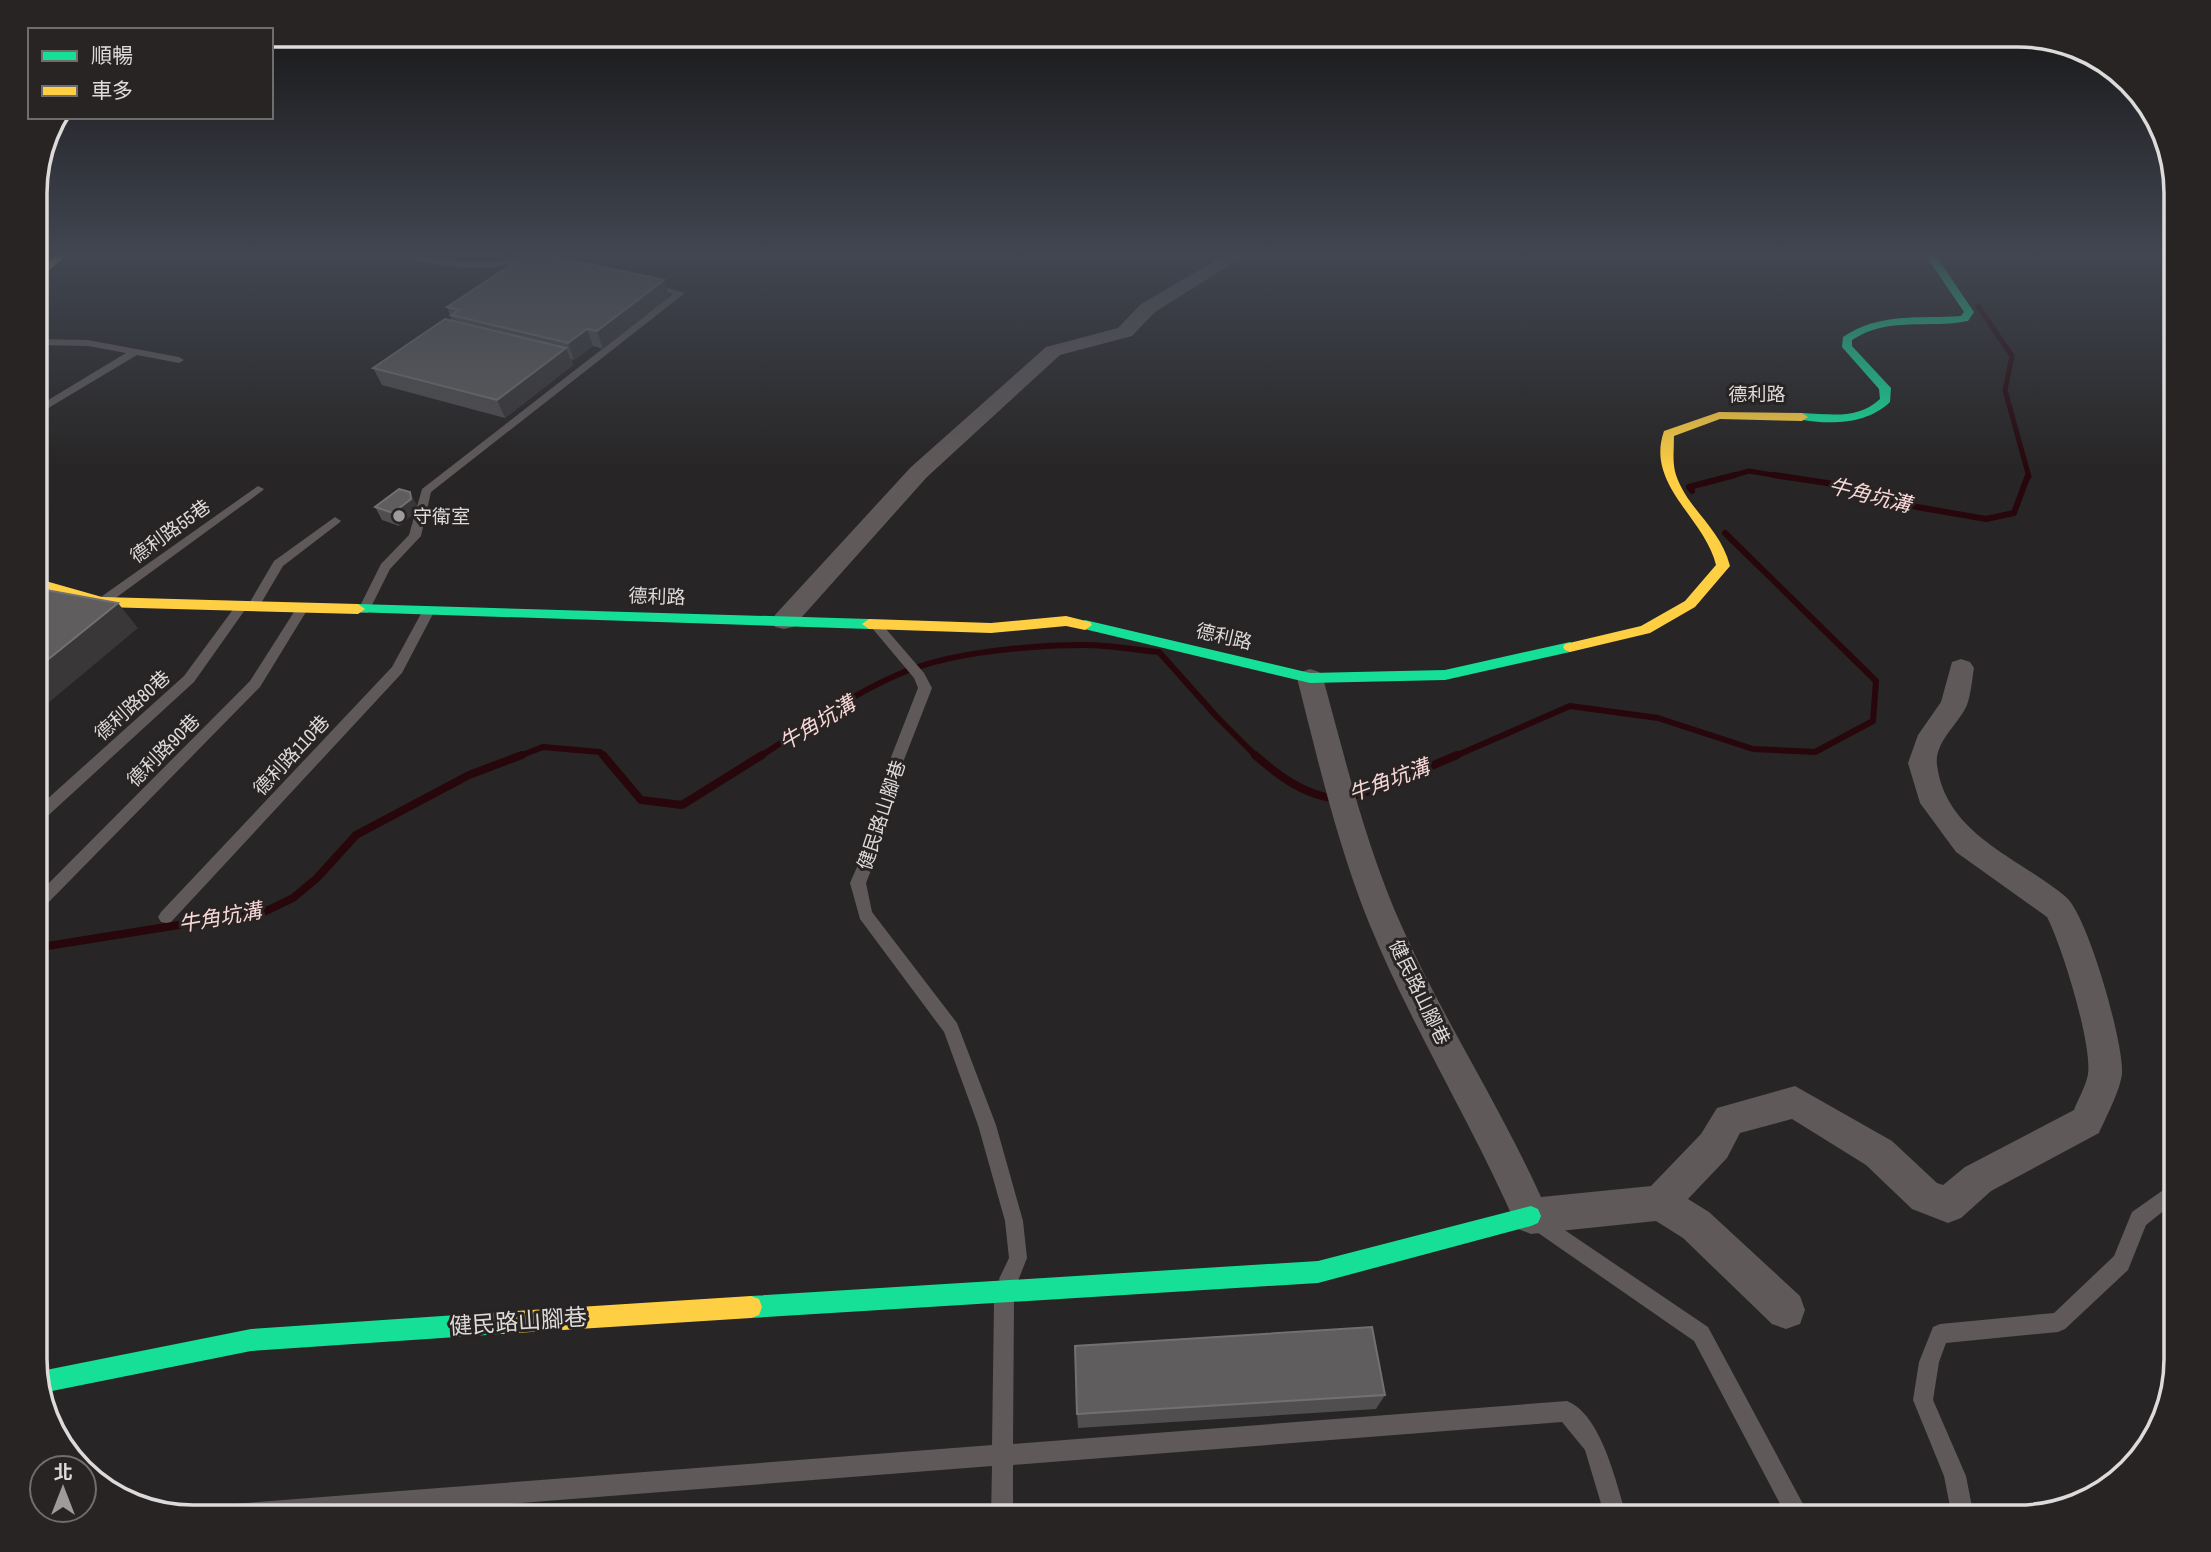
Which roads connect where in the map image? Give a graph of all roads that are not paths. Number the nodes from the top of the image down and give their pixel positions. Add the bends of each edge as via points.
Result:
1 (638, 325) edge
2 (1131, 325) edge
3 (1871, 325) edge
4 (48, 342) edge
5 (135, 352) junction
6 (179, 360) dead end
7 (48, 405) edge
8 (258, 489) dead end
9 (335, 521) dead end
10 (48, 586) edge
11 (102, 601) junction
12 (247, 607) junction
13 (303, 607) junction
14 (365, 610) junction
15 (429, 610) junction
16 (784, 621) junction
17 (876, 624) junction
18 (1961, 668) dead end
19 (1310, 678) junction
20 (48, 807) edge
21 (48, 895) edge
22 (166, 916) dead end
23 (2164, 1199) edge
24 (1660, 1203) junction
25 (1531, 1216) junction
26 (1002, 1293) junction
27 (1786, 1310) dead end
28 (49, 1380) edge
29 (1002, 1456) junction
30 (363, 1505) edge
31 (1002, 1505) edge
32 (1612, 1505) edge
33 (1793, 1505) edge
34 (1961, 1505) edge

1 - 14 lane via 426,491 415,536 385,567
2 - 16 street via 1125,332 1053,351 919,472
3 - 19 street, 德利路 via 1853,332 1847,347 1885,388 1886,400 1877,411 1859,418 1719,415 1668,434 1670,476 1723,554 1723,566 1690,604 1645,630 1445,675
4 - 5 lane via 88,343
5 - 6 lane
5 - 7 lane
8 - 11 lane, 德利路55巷
9 - 12 lane, 德利路80巷 via 278,564
10 - 11 street, 德利路
11 - 12 street, 德利路
12 - 13 street, 德利路
12 - 20 lane, 德利路80巷 via 189,679
13 - 14 street, 德利路
13 - 21 lane, 德利路90巷 via 255,684
14 - 15 street, 德利路
15 - 16 street, 德利路
15 - 22 lane, 德利路110巷 via 397,670
16 - 17 street, 德利路
17 - 19 street, 德利路 via 991,628 1066,621
17 - 26 lane, 健民路山腳巷 via 925,688 858,883 865,914 951,1028 987,1125 1014,1221 1018,1258
18 - 24 street via 1954,704 1932,735 1922,763 1934,803 1966,844 2058,908 2071,933 2100,1029 2105,1074 2087,1121 1978,1179 1948,1205 1925,1196 1879,1153 1795,1102 1729,1120 1714,1146
19 - 25 street, 健民路山腳巷 via 1368,883
23 - 34 lane via 2139,1219 2121,1263 2058,1322 1940,1334 1929,1362 1923,1400 1955,1476
24 - 25 street, 健民路山腳巷
24 - 27 street via 1696,1225
25 - 26 street, 健民路山腳巷 via 1318,1272
25 - 33 lane via 1701,1334
26 - 28 street, 健民路山腳巷 via 302,1335 251,1340
26 - 29 lane
29 - 30 lane
29 - 31 lane
29 - 32 lane via 1567,1411 1594,1444

